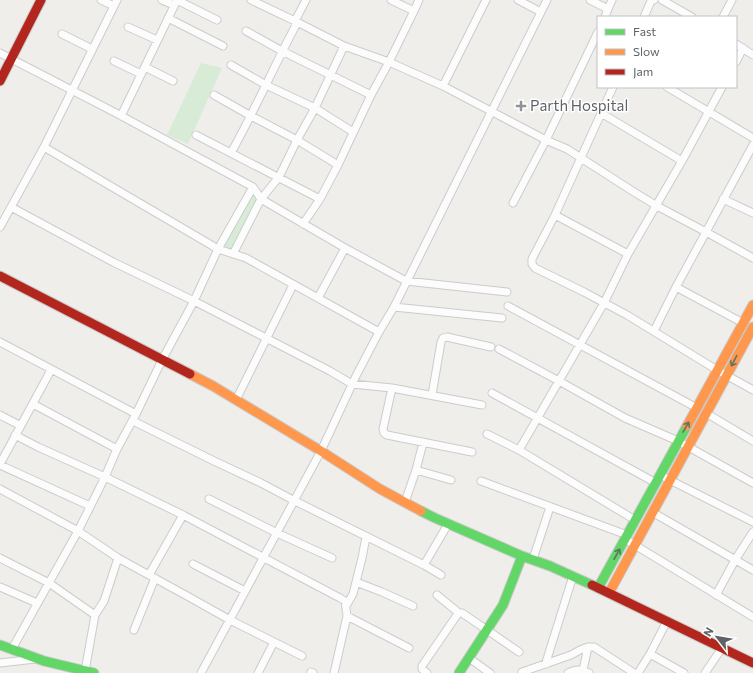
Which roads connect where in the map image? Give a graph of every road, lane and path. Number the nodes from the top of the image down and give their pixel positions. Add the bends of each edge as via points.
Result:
1 (41, 0) edge
2 (101, 0) edge
3 (162, 0) edge
4 (251, 0) edge
5 (306, 0) edge
6 (391, 0) edge
7 (419, 0) edge
8 (486, 0) edge
9 (518, 0) edge
10 (547, 0) edge
11 (590, 0) edge
12 (612, 0) edge
13 (654, 0) edge
14 (662, 0) edge
15 (732, 0) edge
16 (176, 2) edge
17 (115, 3) edge
18 (608, 9) junction
19 (414, 11) junction
20 (541, 12) junction
21 (605, 16) edge
22 (644, 16) edge
23 (690, 16) edge
24 (724, 16) edge
25 (168, 18) junction
26 (217, 20) dead end
27 (296, 22) junction
28 (128, 27) dead end
29 (246, 31) dead end
30 (62, 34) dead end
31 (597, 35) edge
32 (157, 40) junction
33 (737, 45) edge
34 (223, 46) dead end
35 (344, 46) junction
36 (743, 48) junction
37 (92, 49) junction
38 (282, 51) junction
39 (0, 53) edge
40 (753, 55) edge
41 (12, 58) junction
42 (737, 60) edge
43 (114, 61) dead end
44 (389, 62) junction
45 (231, 65) dead end
46 (145, 67) junction
47 (141, 74) junction
48 (330, 75) junction
49 (173, 81) dead end
50 (0, 82) edge
51 (266, 85) junction
52 (443, 86) junction
53 (613, 88) edge
54 (669, 88) edge
55 (721, 88) edge
56 (72, 90) junction
57 (214, 95) dead end
58 (371, 95) junction
59 (316, 108) junction
60 (491, 112) junction
61 (709, 112) junction
62 (601, 113) junction
63 (121, 116) junction
64 (251, 116) junction
65 (353, 132) junction
66 (196, 135) dead end
67 (753, 138) edge
68 (297, 140) junction
69 (546, 140) junction
70 (753, 145) edge
71 (44, 147) junction
72 (231, 153) junction
73 (580, 158) junction
74 (682, 161) junction
75 (338, 165) junction
76 (279, 177) junction
77 (253, 187) junction
78 (320, 199) junction
79 (723, 199) junction
80 (262, 200) junction
81 (513, 203) dead end
82 (657, 206) junction
83 (11, 207) junction
84 (753, 213) edge
85 (555, 215) junction
86 (303, 224) junction
87 (0, 228) edge
88 (706, 232) junction
89 (345, 248) junction
90 (218, 249) junction
91 (234, 254) junction
92 (628, 254) junction
93 (753, 258) edge
94 (0, 276) edge
95 (406, 281) junction
96 (293, 285) junction
97 (676, 287) junction
98 (507, 292) dead end
99 (318, 298) junction
100 (194, 301) junction
101 (604, 303) junction
102 (753, 305) edge
103 (508, 306) dead end
104 (394, 307) junction
105 (502, 318) dead end
106 (743, 323) junction
107 (753, 327) edge
108 (654, 331) junction
109 (379, 332) junction
110 (267, 338) junction
111 (0, 342) edge
112 (579, 346) junction
113 (491, 347) dead end
114 (499, 349) dead end
115 (162, 360) junction
116 (51, 370) junction
117 (717, 370) junction
118 (727, 375) junction
119 (559, 381) junction
120 (352, 384) junction
121 (392, 388) junction
122 (753, 390) edge
123 (492, 394) dead end
124 (432, 395) junction
125 (236, 400) junction
126 (33, 404) junction
127 (482, 404) dead end
128 (697, 408) junction
129 (706, 413) junction
130 (0, 415) edge
131 (135, 418) junction
132 (537, 418) junction
133 (21, 426) junction
134 (487, 434) dead end
135 (15, 435) junction
136 (678, 441) junction
137 (753, 441) edge
138 (422, 442) junction
139 (688, 446) junction
140 (117, 449) junction
141 (519, 450) junction
142 (321, 451) junction
143 (472, 452) dead end
144 (0, 464) edge
145 (416, 470) junction
146 (105, 477) junction
147 (658, 479) junction
148 (451, 480) dead end
149 (669, 480) junction
150 (481, 481) dead end
151 (753, 483) edge
152 (0, 490) edge
153 (209, 499) dead end
154 (294, 501) junction
155 (405, 502) junction
156 (90, 506) junction
157 (550, 507) junction
158 (652, 512) junction
159 (183, 515) junction
160 (635, 520) junction
161 (753, 522) edge
162 (448, 524) junction
163 (78, 531) junction
164 (753, 532) edge
165 (277, 533) junction
166 (366, 537) junction
167 (626, 537) junction
168 (634, 545) junction
169 (522, 556) junction
170 (264, 557) junction
171 (0, 558) edge
172 (118, 558) junction
173 (332, 558) dead end
174 (532, 560) junction
175 (735, 560) junction
176 (194, 564) dead end
177 (424, 565) junction
178 (753, 570) edge
179 (441, 575) dead end
180 (573, 576) junction
181 (152, 577) junction
182 (356, 582) junction
183 (49, 583) junction
184 (0, 587) edge
185 (598, 588) junction
186 (246, 591) junction
187 (609, 593) junction
188 (437, 595) dead end
189 (716, 595) junction
190 (37, 603) junction
191 (346, 606) junction
192 (413, 606) dead end
193 (459, 613) junction
194 (95, 616) junction
195 (347, 616) junction
196 (753, 617) edge
197 (230, 620) junction
198 (667, 621) junction
199 (134, 630) dead end
200 (487, 630) junction
201 (274, 642) junction
202 (0, 645) edge
203 (588, 647) junction
204 (410, 648) dead end
205 (722, 648) junction
206 (12, 650) junction
207 (519, 652) dead end
208 (650, 654) junction
209 (302, 656) dead end
210 (37, 658) junction
211 (469, 658) junction
212 (0, 663) edge
213 (753, 663) edge
214 (546, 664) junction
215 (84, 672) edge
216 (522, 672) edge
217 (586, 672) edge
218 (202, 673) edge
219 (258, 673) edge
220 (334, 673) edge
221 (427, 673) edge
222 (460, 673) edge
223 (490, 673) edge
224 (568, 673) edge
225 (634, 673) edge
226 (638, 673) edge
227 (684, 673) edge
228 (705, 673) edge

1 - 41 street
2 - 17 street
3 - 16 street
4 - 27 street
5 - 27 street
6 - 19 street
7 - 19 street
8 - 52 street
9 - 20 street
10 - 20 street
11 - 18 street
12 - 18 street
13 - 22 street via 651,1
14 - 23 street
15 - 24 street
16 - 25 street
16 - 26 street
17 - 37 street
18 - 21 street
19 - 44 street
20 - 60 street
25 - 32 street
25 - 34 street
27 - 35 street
27 - 38 street
28 - 32 street
29 - 38 street
30 - 37 street
31 - 69 street
32 - 46 street
33 - 36 street
35 - 44 street
35 - 48 street
36 - 40 street
36 - 42 street
37 - 56 street
38 - 48 street
38 - 51 street
39 - 41 street
41 - 50 street
41 - 56 street
43 - 47 street
44 - 52 street
44 - 58 street
45 - 51 street
46 - 47 street
46 - 49 street
47 - 63 street
48 - 58 street
48 - 59 street
51 - 59 street
51 - 64 street
52 - 60 street
53 - 62 street
54 - 61 street
55 - 61 street
56 - 63 street
56 - 71 street
57 - 64 street
58 - 65 street
59 - 65 street
59 - 68 street
60 - 69 street
60 - 95 street
61 - 67 street
61 - 74 street
62 - 73 street
62 - 74 street
63 - 77 street
64 - 68 street
64 - 72 street
65 - 75 street
66 - 72 street
68 - 75 street
68 - 76 street
69 - 73 street via 567,148
69 - 81 street
70 - 79 street
71 - 83 street
71 - 90 street
72 - 76 street
73 - 82 street
73 - 85 street
74 - 82 street
75 - 78 street
76 - 78 street
76 - 80 street
77 - 80 street
77 - 90 street
78 - 86 street
79 - 84 street
79 - 88 street
80 - 86 street
80 - 91 street
82 - 88 street
82 - 92 street
83 - 87 street
83 - 100 street via 113,262
85 - 92 street
85 - 101 street via 532,259 533,266
86 - 89 street
88 - 93 street
88 - 97 street
89 - 95 street
89 - 99 street
90 - 91 street
90 - 100 street
91 - 96 street via 246,258
92 - 101 street
94 - 115 street
95 - 98 street
95 - 104 street
96 - 99 street
96 - 110 street
97 - 106 street
97 - 108 street
99 - 109 street
100 - 110 street
100 - 115 street
101 - 108 street
101 - 112 street
102 - 106 street
103 - 112 street
104 - 105 street
104 - 109 street
106 - 117 street
107 -> 118 street
108 - 117 street
109 - 120 street
110 - 120 street
110 - 125 street
111 - 116 street
112 - 119 street
112 - 128 street
113 - 124 street via 443,338
114 - 119 street
115 - 125 street
115 - 131 street
116 - 126 street
116 - 131 street
117 - 118 street
117 - 128 street
118 - 122 street
118 - 129 street
119 - 132 street
119 - 136 street via 625,418
120 - 121 street
120 - 142 street
121 - 124 street
121 - 138 street via 384,433
123 - 132 street
124 - 127 street
125 - 142 street
126 - 133 street
126 - 140 street
136 -> 128 street
129 - 137 street
129 - 139 street
130 - 133 street
131 - 140 street
131 - 154 street
132 - 141 street
132 - 147 street
133 - 135 street
134 - 141 street
135 - 144 street
135 - 146 street
136 - 139 street
136 - 147 street
138 - 143 street
138 - 145 street
139 - 149 street
139 - 151 street
140 - 146 street
141 - 160 street
142 - 154 street
142 - 155 street
144 - 156 street
145 - 148 street
145 - 155 street
146 - 156 street
146 - 159 street
147 - 149 street
147 - 160 street
149 - 158 street
149 - 161 street
150 - 157 street
152 - 163 street
153 - 165 street
154 - 165 street
154 - 166 street
155 - 162 street
156 - 163 street
157 - 167 street
157 - 174 street
158 - 168 street
158 - 175 street
159 - 170 street
159 - 181 street
160 - 167 street
162 - 169 street
162 - 177 street
163 - 172 street
163 - 183 street
164 - 175 street
165 - 170 street
165 - 173 street
166 - 177 street
166 - 182 street
167 - 168 street
185 -> 167 street
168 - 187 street
168 - 189 street
169 - 174 street
169 - 200 street via 503,605
170 - 186 street
170 - 191 street via 340,598 345,601
171 - 183 street
172 - 181 street
172 - 194 street via 104,601
174 - 180 street
175 - 178 street
175 - 189 street
176 - 186 street
177 - 179 street
180 - 185 street
180 - 214 street
181 - 197 street
181 - 199 street
182 - 191 street
182 - 192 street
183 - 190 street
183 - 194 street
184 - 190 street
185 - 187 street
186 - 197 street
187 - 198 street
188 - 193 street
189 - 196 street
190 - 206 street
191 - 195 street
193 - 200 street
193 - 221 street via 422,666
194 - 215 street
195 - 204 street
195 - 220 street
197 - 201 street
197 - 218 street
198 - 205 street
198 - 208 street
200 - 207 street
200 - 211 street
201 - 209 street
201 - 219 street
202 - 206 street
203 - 214 street
203 - 217 street
203 - 225 street via 594,647
205 - 213 street
205 - 228 street
206 - 210 street
208 - 226 street
208 - 227 street
210 - 212 street
210 - 215 street
211 - 222 street
211 - 223 street
214 - 216 street
217 - 224 street via 580,669

